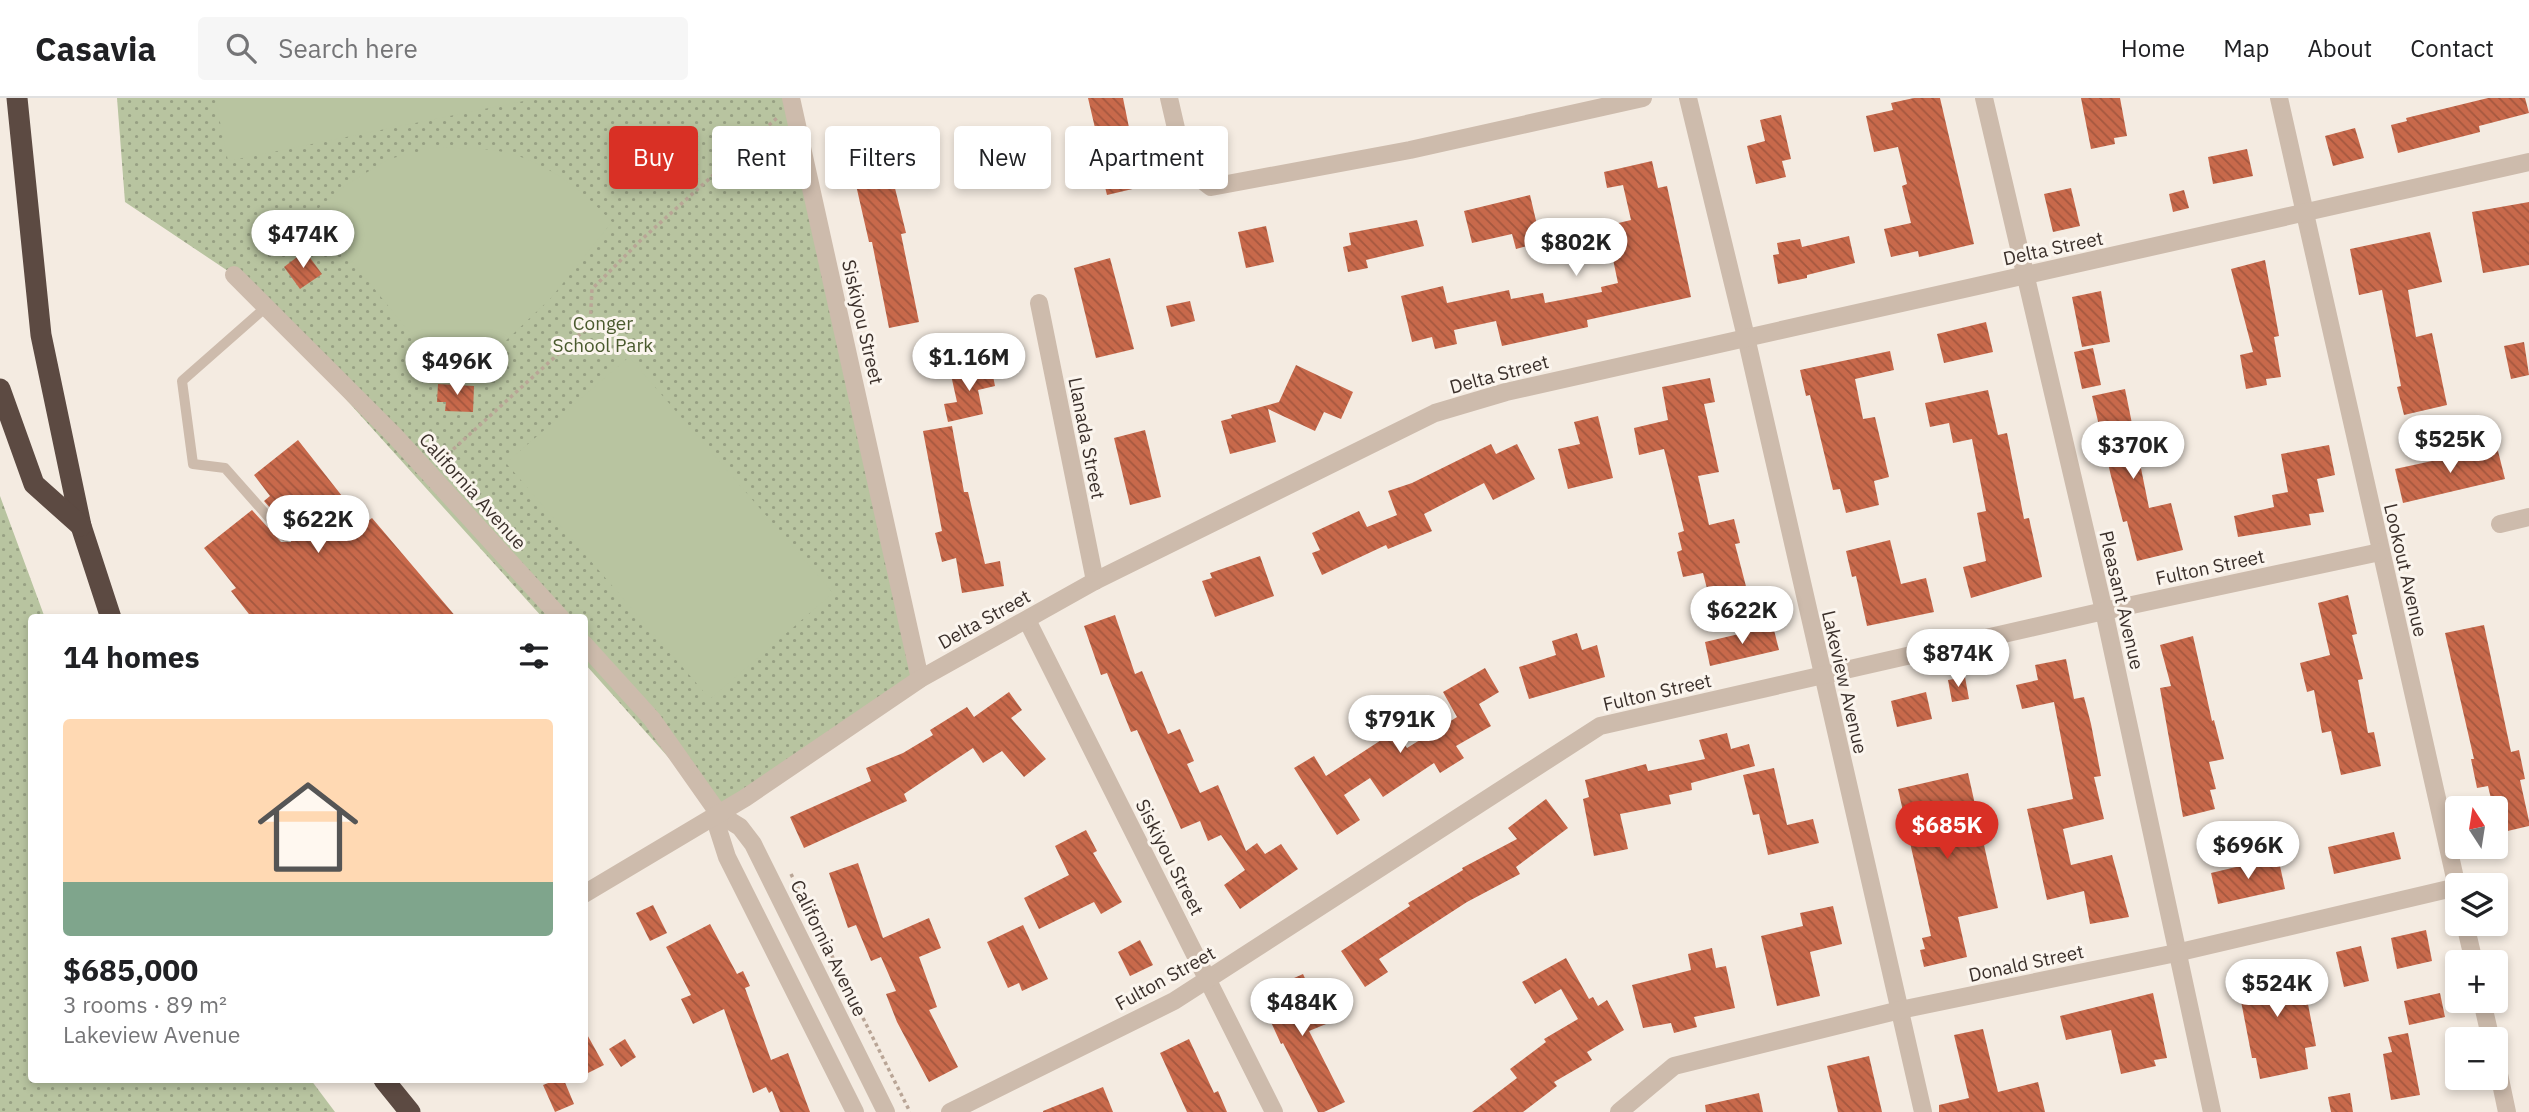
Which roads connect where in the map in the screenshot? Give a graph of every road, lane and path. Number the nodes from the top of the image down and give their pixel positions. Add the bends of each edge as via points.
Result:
1 (17, 98) edge
2 (1169, 98) edge
3 (1643, 98) edge
4 (1688, 98) edge
5 (1984, 98) edge
6 (2279, 98) edge
7 (793, 105) edge
8 (2529, 162) edge
9 (2304, 214) junction
10 (234, 275) dead end
11 (2026, 275) junction
12 (1039, 303) dead end
13 (266, 307) junction
14 (1746, 337) junction
15 (0, 389) edge
16 (447, 454) dead end
17 (2529, 517) edge
18 (2500, 524) dead end
19 (82, 526) junction
20 (286, 537) dead end
21 (2380, 552) junction
22 (1094, 581) junction
23 (2104, 611) junction
24 (110, 614) edge
25 (557, 614) edge
26 (1027, 620) junction
27 (588, 648) edge
28 (1822, 677) junction
29 (920, 679) junction
30 (719, 814) junction
31 (788, 868) dead end
32 (2454, 873) edge
33 (2445, 890) edge
34 (588, 892) edge
35 (2176, 953) junction
36 (1208, 980) junction
37 (1900, 1010) junction
38 (386, 1083) edge
39 (2502, 1090) edge
40 (410, 1112) edge
41 (855, 1112) edge
42 (886, 1112) edge
43 (910, 1112) edge
44 (950, 1112) edge
45 (1274, 1112) edge
46 (1619, 1112) edge
47 (1923, 1112) edge
48 (2212, 1112) edge
49 (2507, 1112) edge

1 - 19 highway via 41,335
2 - 3 street via 1185,167 1211,187 1410,150
4 - 14 street, Lakeview Avenue
5 - 11 street, Pleasant Avenue
6 - 9 street, Lookout Avenue
7 - 16 path via 772,119 592,289 590,325
7 - 29 street, Siskiyou Street
8 - 9 street, Delta Street
9 - 11 street, Delta Street
9 - 21 street, Lookout Avenue
10 - 13 street, California Avenue
11 - 14 street, Delta Street
11 - 23 street, Pleasant Avenue
12 - 22 street, Llanada Street
13 - 20 lane via 182,381 193,464 225,468
13 - 25 street, California Avenue via 394,435
14 - 22 street, Delta Street via 1506,392 1435,414
14 - 28 street, Lakeview Avenue
15 - 19 highway via 34,484
17 - 18 street
19 - 24 highway
21 - 23 street, Fulton Street
21 - 32 street, Lookout Avenue
22 - 26 street, Delta Street
23 - 28 street, Fulton Street
23 - 35 street, Pleasant Avenue
26 - 29 street, Delta Street
26 - 36 street, Siskiyou Street
27 - 30 street, California Avenue via 652,719
28 - 36 street, Fulton Street via 1600,726
28 - 37 street, Lakeview Avenue
29 - 30 street, Delta Street
30 - 34 street, Delta Street
30 - 41 street, California Avenue via 718,829 727,857
30 - 42 street, California Avenue via 740,827 753,844
31 - 43 path
33 - 35 street, Donald Street
35 - 37 street, Donald Street
35 - 48 street, Pleasant Avenue
36 - 44 street, Fulton Street
36 - 45 street, Siskiyou Street
37 - 46 street, Donald Street via 1674,1066
37 - 47 street, Lakeview Avenue
38 - 40 highway
39 - 49 street

